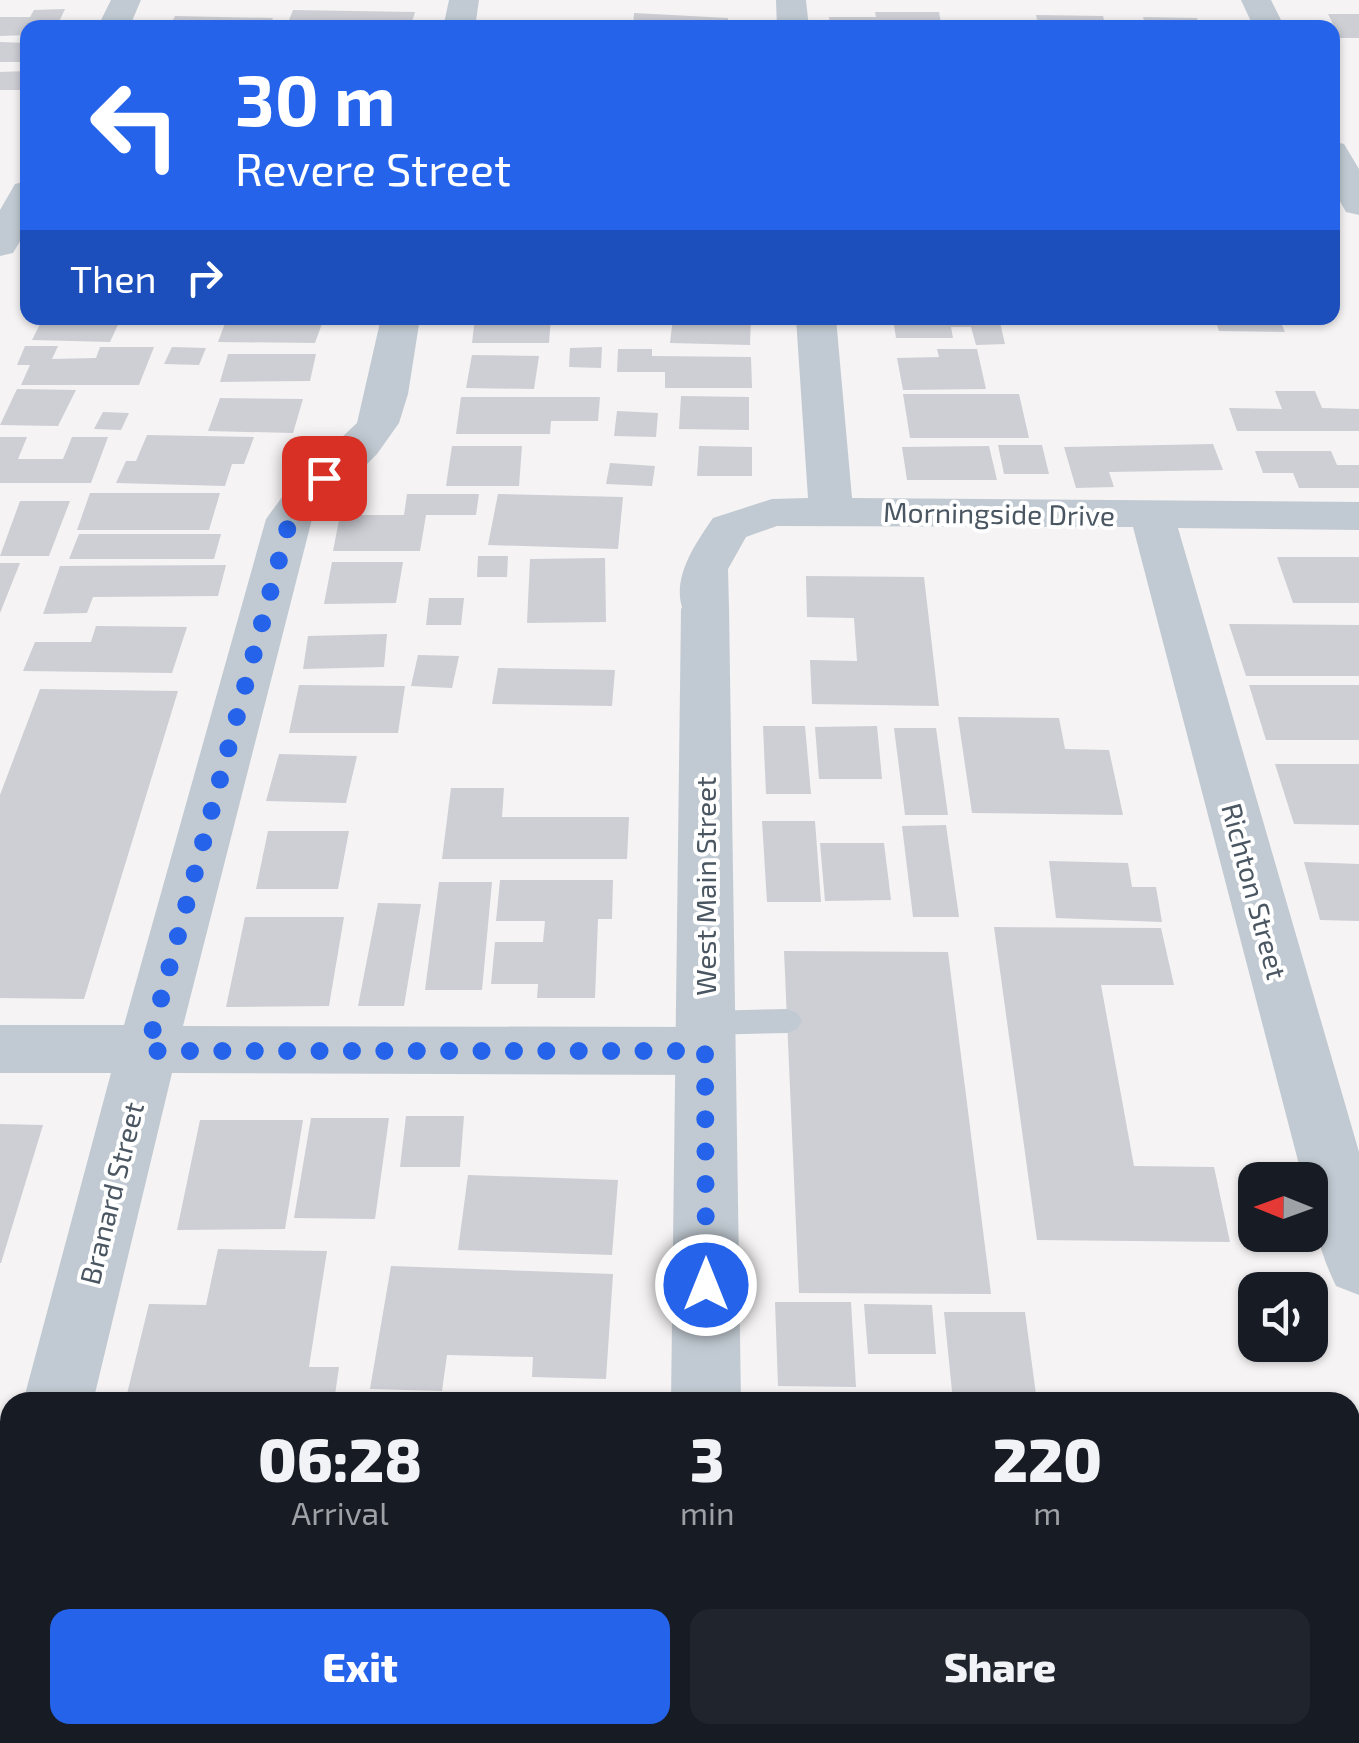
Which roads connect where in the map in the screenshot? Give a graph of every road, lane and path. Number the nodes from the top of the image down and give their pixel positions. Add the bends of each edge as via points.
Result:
1 (1340, 167) edge
2 (1359, 204) edge
3 (20, 207) edge
4 (0, 245) edge
5 (399, 325) edge
6 (817, 325) edge
7 (831, 511) junction
8 (1152, 515) junction
9 (1359, 516) edge
10 (705, 609) joint
11 (787, 1022) dead end
12 (705, 1037) junction
13 (0, 1049) edge
14 (147, 1051) junction
15 (1359, 1266) edge
16 (61, 1392) edge
17 (706, 1392) edge

1 - 2 street
3 - 4 street
5 - 14 street, Branard Street via 373,432 298,502 290,519
6 - 7 street
7 - 8 street, Morningside Drive
7 - 10 street, Morningside Drive via 772,514 729,528 705,569
8 - 9 street, Morningside Drive
8 - 15 street, Richton Street
10 - 12 street, West Main Street
11 - 12 lane
12 - 14 street
12 - 17 street, West Main Street
13 - 14 street
14 - 16 street, Branard Street

